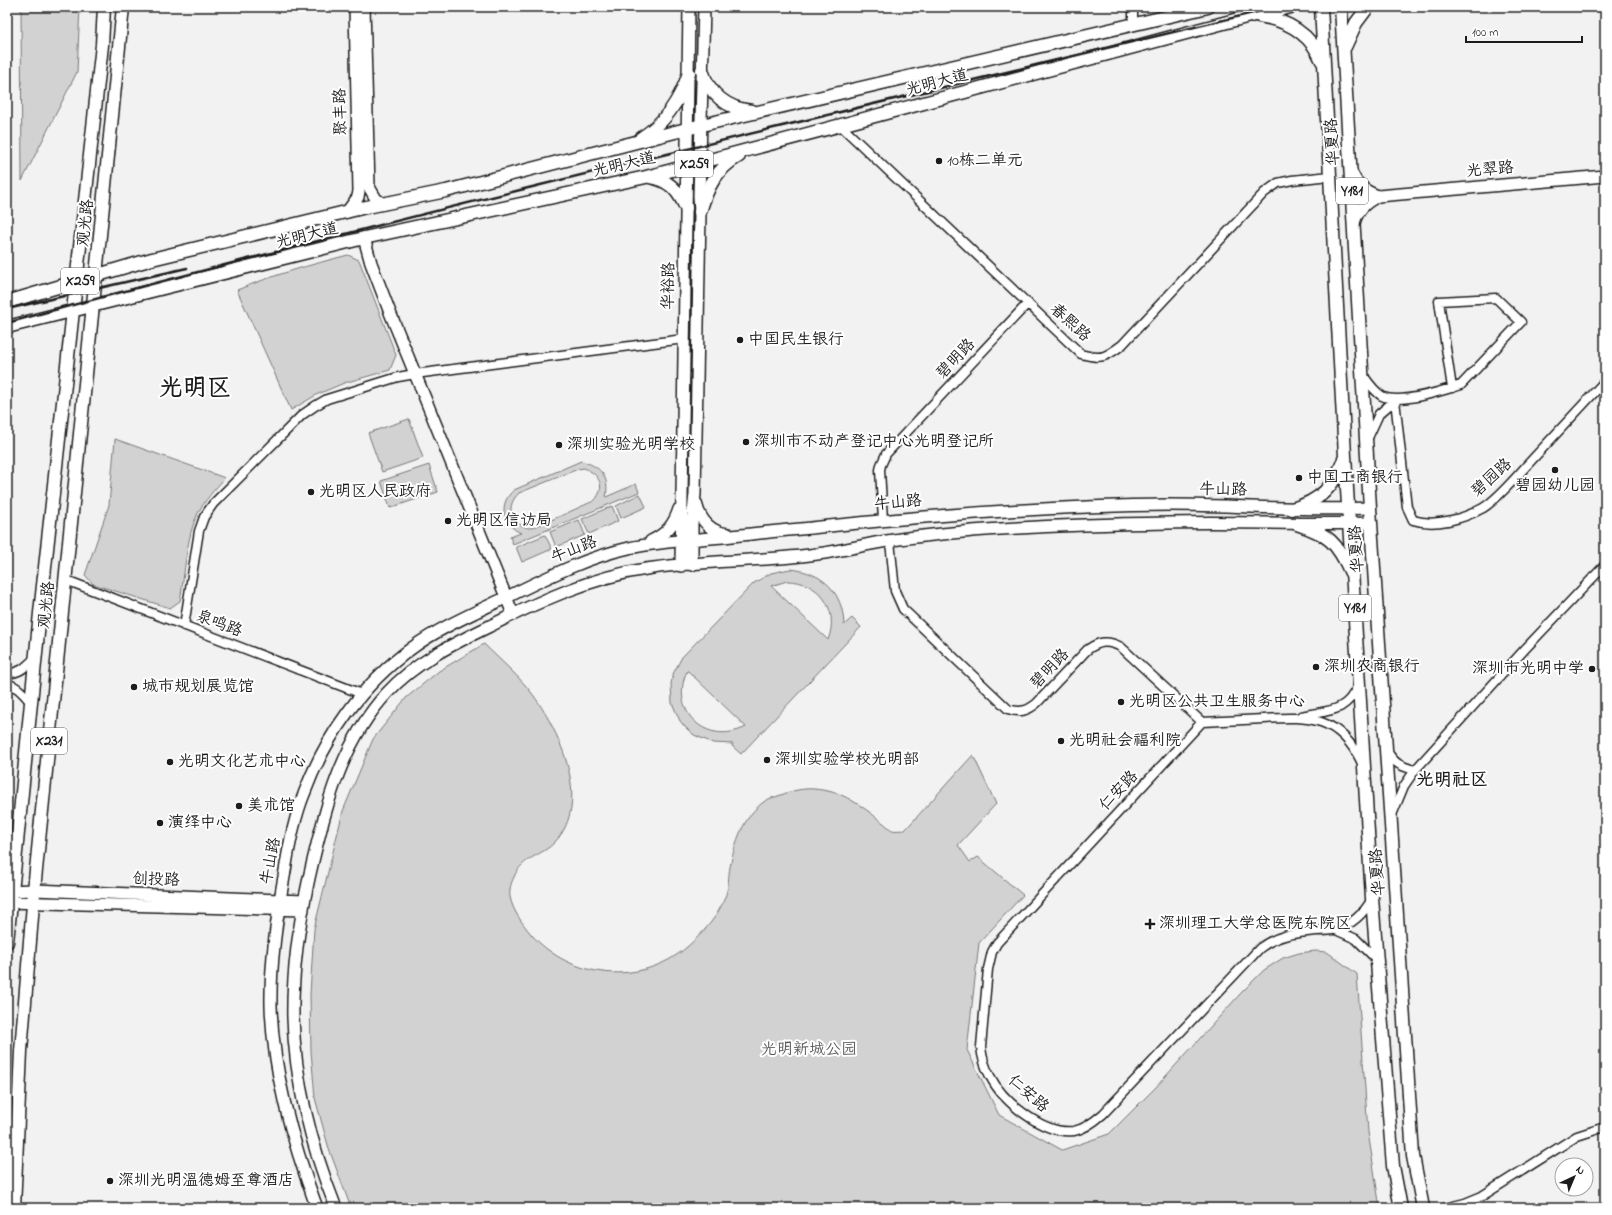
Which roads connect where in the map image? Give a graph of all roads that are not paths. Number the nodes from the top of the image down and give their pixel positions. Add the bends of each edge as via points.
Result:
1 (104, 7) edge
2 (123, 7) edge
3 (355, 7) edge
4 (364, 7) edge
5 (689, 7) edge
6 (704, 7) edge
7 (1133, 7) edge
8 (1208, 7) edge
9 (1290, 7) edge
10 (1321, 7) edge
11 (1341, 7) edge
12 (1368, 7) edge
13 (1246, 17) junction
14 (1133, 24) junction
15 (1344, 50) junction
16 (1324, 67) junction
17 (702, 70) junction
18 (688, 73) junction
19 (761, 111) junction
20 (702, 125) junction
21 (840, 125) junction
22 (688, 128) junction
23 (636, 142) junction
24 (750, 149) junction
25 (700, 163) junction
26 (686, 166) junction
27 (1351, 171) junction
28 (1330, 176) junction
29 (1605, 176) edge
30 (646, 177) junction
31 (1378, 196) junction
32 (383, 204) junction
33 (686, 208) junction
34 (347, 212) junction
35 (700, 212) junction
36 (1354, 223) junction
37 (364, 238) junction
38 (97, 276) junction
39 (76, 282) junction
40 (7, 302) edge
41 (1028, 303) junction
42 (94, 306) junction
43 (73, 311) junction
44 (7, 327) edge
45 (684, 339) junction
46 (415, 374) junction
47 (1363, 375) junction
48 (1605, 381) edge
49 (1452, 388) junction
50 (1395, 400) junction
51 (1366, 442) junction
52 (1345, 456) junction
53 (682, 494) junction
54 (695, 494) junction
55 (1370, 508) junction
56 (1292, 509) junction
57 (1349, 509) junction
58 (884, 520) junction
59 (1297, 524) junction
60 (1350, 524) junction
61 (1371, 524) junction
62 (737, 535) junction
63 (686, 540) junction
64 (890, 541) junction
65 (636, 546) junction
66 (686, 565) junction
67 (1605, 565) edge
68 (1353, 578) junction
69 (66, 580) junction
70 (506, 597) junction
71 (513, 614) junction
72 (184, 626) junction
73 (35, 658) junction
74 (7, 673) edge
75 (1360, 680) junction
76 (7, 684) edge
77 (362, 694) junction
78 (31, 703) junction
79 (1296, 717) junction
80 (1202, 722) junction
81 (1386, 750) junction
82 (1365, 768) junction
83 (1415, 770) junction
84 (1391, 820) junction
85 (9, 896) edge
86 (34, 896) junction
87 (1372, 898) junction
88 (279, 905) junction
89 (303, 906) junction
90 (1336, 930) junction
91 (7, 942) edge
92 (1377, 960) junction
93 (1605, 1127) edge
94 (14, 1208) edge
95 (317, 1208) edge
96 (336, 1208) edge
97 (1400, 1208) edge
98 (1423, 1208) edge
99 (1445, 1208) edge

1 - 39 main road, 观光路
2 - 38 main road, 观光路
3 - 34 street, 聚丰路 via 360,191
4 - 32 street, 聚丰路 via 369,187 376,199
5 - 18 street, 华裕路
6 - 17 street, 华裕路
7 - 14 street
8 - 14 main road, 光明大道 / X259
9 - 13 main road, 光明大道 / X259
10 - 16 main road, 华夏路 / Y181
11 - 15 main road, 华夏路 / Y181
12 - 15 main road via 1356,23
13 - 16 main road via 1271,18 1294,28 1313,44
13 - 21 main road, 光明大道 / X259
14 - 19 main road, 光明大道 / X259
15 - 27 main road, 华夏路 / Y181
16 - 28 main road, 华夏路 / Y181
17 - 19 main road via 711,89 726,104 740,109
17 - 20 street, 华裕路
18 - 22 street, 华裕路
18 - 23 main road via 682,91 669,112
19 - 20 main road, 光明大道 / X259
20 - 22 main road, 光明大道 / X259
20 - 25 street, 华裕路
21 - 24 main road, 光明大道 / X259
21 - 41 street, 春熙路
22 - 23 main road, 光明大道 / X259
22 - 26 street, 华裕路
23 - 32 main road, 光明大道 / X259 via 446,191
24 - 25 main road, 光明大道 / X259
24 - 35 main road via 720,170 706,192
25 - 26 main road, 光明大道 / X259
25 - 35 street, 华裕路
26 - 30 main road, 光明大道 / X259
26 - 33 street, 华裕路
27 - 31 street via 1360,186
27 - 36 main road, 华夏路 / Y181
28 - 41 street, 春熙路 via 1278,183 1264,193 1122,345 1110,354 1096,358 1082,354
28 - 52 main road, 华夏路 / Y181
29 - 31 street, 光翠路
30 - 33 main road via 665,181 673,186
30 - 37 main road, 光明大道 / X259
31 - 36 street, 光翠路 via 1362,207 1356,214
32 - 34 main road, 光明大道 / X259
33 - 45 street, 华裕路
34 - 38 main road, 光明大道 / X259 via 152,259
35 - 54 street, 华裕路
36 - 47 main road, 华夏路 / Y181
37 - 42 main road, 光明大道 / X259
37 - 46 street via 371,263
38 - 39 main road, 光明大道 / X259
38 - 42 main road, 观光路 / X231
39 - 40 main road, 光明大道 / X259
39 - 43 main road, X231
41 - 58 street, 碧明路 via 886,454 880,470
42 - 43 main road, 光明大道 / X259
42 - 69 main road, 观光路 / X231
43 - 44 main road, 光明大道 / X259
43 - 73 main road, 观光路 / X231
45 - 46 street
45 - 53 street, 华裕路
46 - 70 street
46 - 72 street via 327,399 315,406 302,415 213,504 199,531
47 - 50 street via 1381,395
47 - 51 main road, 华夏路 / Y181
48 - 50 street, 碧园路 via 1509,485 1484,507 1460,518 1438,522 1423,523 1413,520 1407,507
49 - 49 street via 1466,382 1521,322 1496,298 1439,301
49 - 50 street
50 - 51 street via 1379,414
51 - 55 main road, 华夏路 / Y181
52 - 56 main road via 1338,474 1325,492 1311,502
52 - 57 main road, 华夏路 / Y181
53 - 63 street, 华裕路
53 - 65 street via 677,515 670,527 657,538
54 - 62 street via 698,511 707,525 719,532
54 - 63 street, 华裕路
55 - 57 street, 牛山路
55 - 61 main road, 华夏路 / Y181
56 - 57 street, 牛山路
56 - 58 street, 牛山路 via 1232,506 1099,506
57 - 60 main road, 华夏路 / Y181
58 - 62 street, 牛山路
59 - 60 street, 牛山路
59 - 64 street, 牛山路 via 1169,522 1022,528
59 - 68 main road via 1315,530 1333,542
60 - 61 street, 牛山路
60 - 68 main road, 华夏路 / Y181
61 - 81 main road, 华夏路 / Y181
62 - 63 street, 牛山路
63 - 65 street, 牛山路
63 - 66 street, 华裕路
64 - 66 street, 牛山路 via 816,554
64 - 80 street, 碧明路 via 895,591 903,609 1008,709 1030,709 1087,650 1107,642 1121,647
65 - 70 street, 牛山路 via 588,559
66 - 71 street, 牛山路 via 650,568 613,576
67 - 83 street via 1524,649
68 - 75 main road, 华夏路 / Y181
69 - 72 street, 泉鸣路
69 - 86 main road, 观光路 / X231
70 - 71 street
70 - 77 street, 牛山路 via 415,645 393,662
71 - 89 street, 牛山路 via 459,641 429,660 390,690 371,712 358,733 329,798
72 - 77 street, 泉鸣路
73 - 74 street via 20,672
73 - 78 main road, 观光路 / X231
75 - 79 street via 1352,696 1342,707
75 - 82 main road, 华夏路 / Y181
76 - 78 street via 12,684
77 - 88 street, 牛山路 via 332,736 303,794 291,837
78 - 85 main road, 观光路 / X231
79 - 80 street
79 - 82 street via 1324,723 1343,734 1356,750
80 - 90 street, 仁安路 via 997,943 990,960 981,1036 982,1057 990,1077 1004,1095 1046,1127 1075,1131 1090,1125 1260,948 1274,939 1290,934
81 - 83 street via 1394,761
81 - 84 main road, 华夏路 / Y181
82 - 87 main road, 华夏路 / Y181
83 - 84 street via 1404,786
84 - 98 main road, 华夏路 / Y181 via 1413,1156
85 - 86 street, 创投路
85 - 91 main road, 观光路 / X231
86 - 88 street, 创投路
86 - 94 main road, 观光路 / X231 via 21,1051
87 - 90 street, 仁安路 via 1356,920
87 - 92 main road, 华夏路 / Y181
88 - 89 street, 创投路
88 - 95 street, 牛山路 via 272,962 274,1051 297,1151
89 - 96 street, 牛山路 via 294,982 295,1049 303,1103 316,1153
90 - 92 street, 仁安路 via 1356,939
92 - 97 main road, 华夏路 / Y181 via 1393,1166
93 - 99 street via 1577,1136 1482,1196

